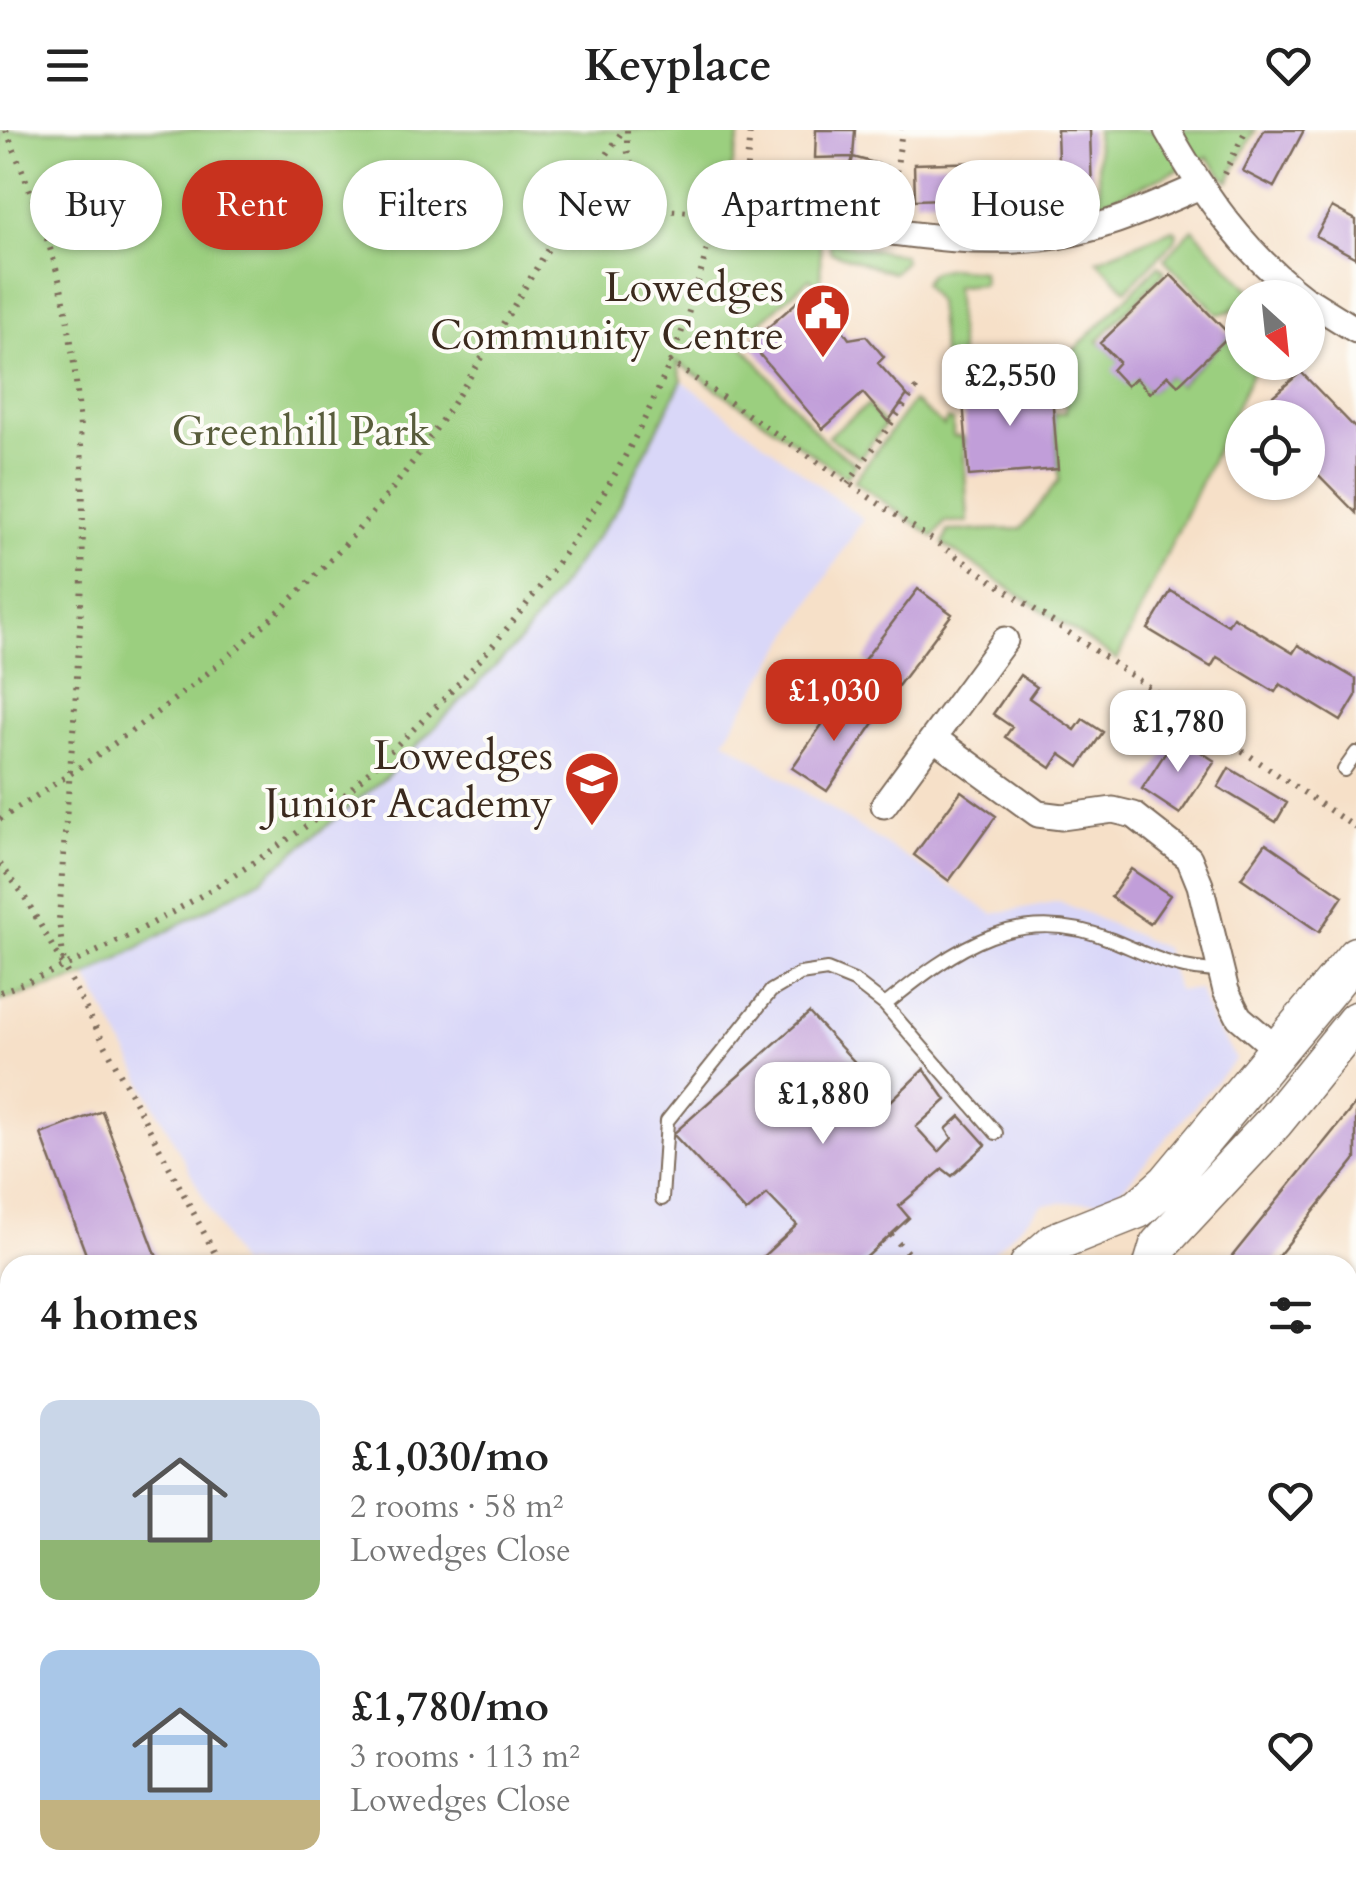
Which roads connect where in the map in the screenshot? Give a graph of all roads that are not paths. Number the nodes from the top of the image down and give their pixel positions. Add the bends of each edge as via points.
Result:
1 (1167, 130) edge
2 (1205, 193) junction
3 (915, 235) edge
4 (1281, 280) edge
5 (1325, 311) edge
6 (1356, 330) edge
7 (1005, 640) dead end
8 (935, 738) junction
9 (1356, 753) edge
10 (1344, 770) dead end
11 (884, 805) dead end
12 (1356, 956) edge
13 (1221, 971) junction
14 (885, 1005) junction
15 (1356, 1021) edge
16 (1280, 1052) junction
17 (996, 1133) dead end
18 (662, 1198) dead end
19 (1108, 1222) junction
20 (1040, 1255) edge
21 (1153, 1255) edge
22 (1156, 1255) edge

1 - 2 street
2 - 3 street via 1041,238
2 - 4 street
5 - 6 street
7 - 8 street
8 - 11 street
8 - 13 street via 1038,814 1062,818 1113,810 1134,816 1188,858
9 - 10 lane
12 - 16 street
13 - 14 lane via 1184,970 1067,925 1024,925 934,965
13 - 16 street via 1239,1017
14 - 17 lane
14 - 18 lane via 827,970 800,974 770,990 666,1120
15 - 22 street
16 - 19 street via 1168,1183 1138,1209
19 - 20 street via 1055,1242
19 - 21 street via 1139,1231

